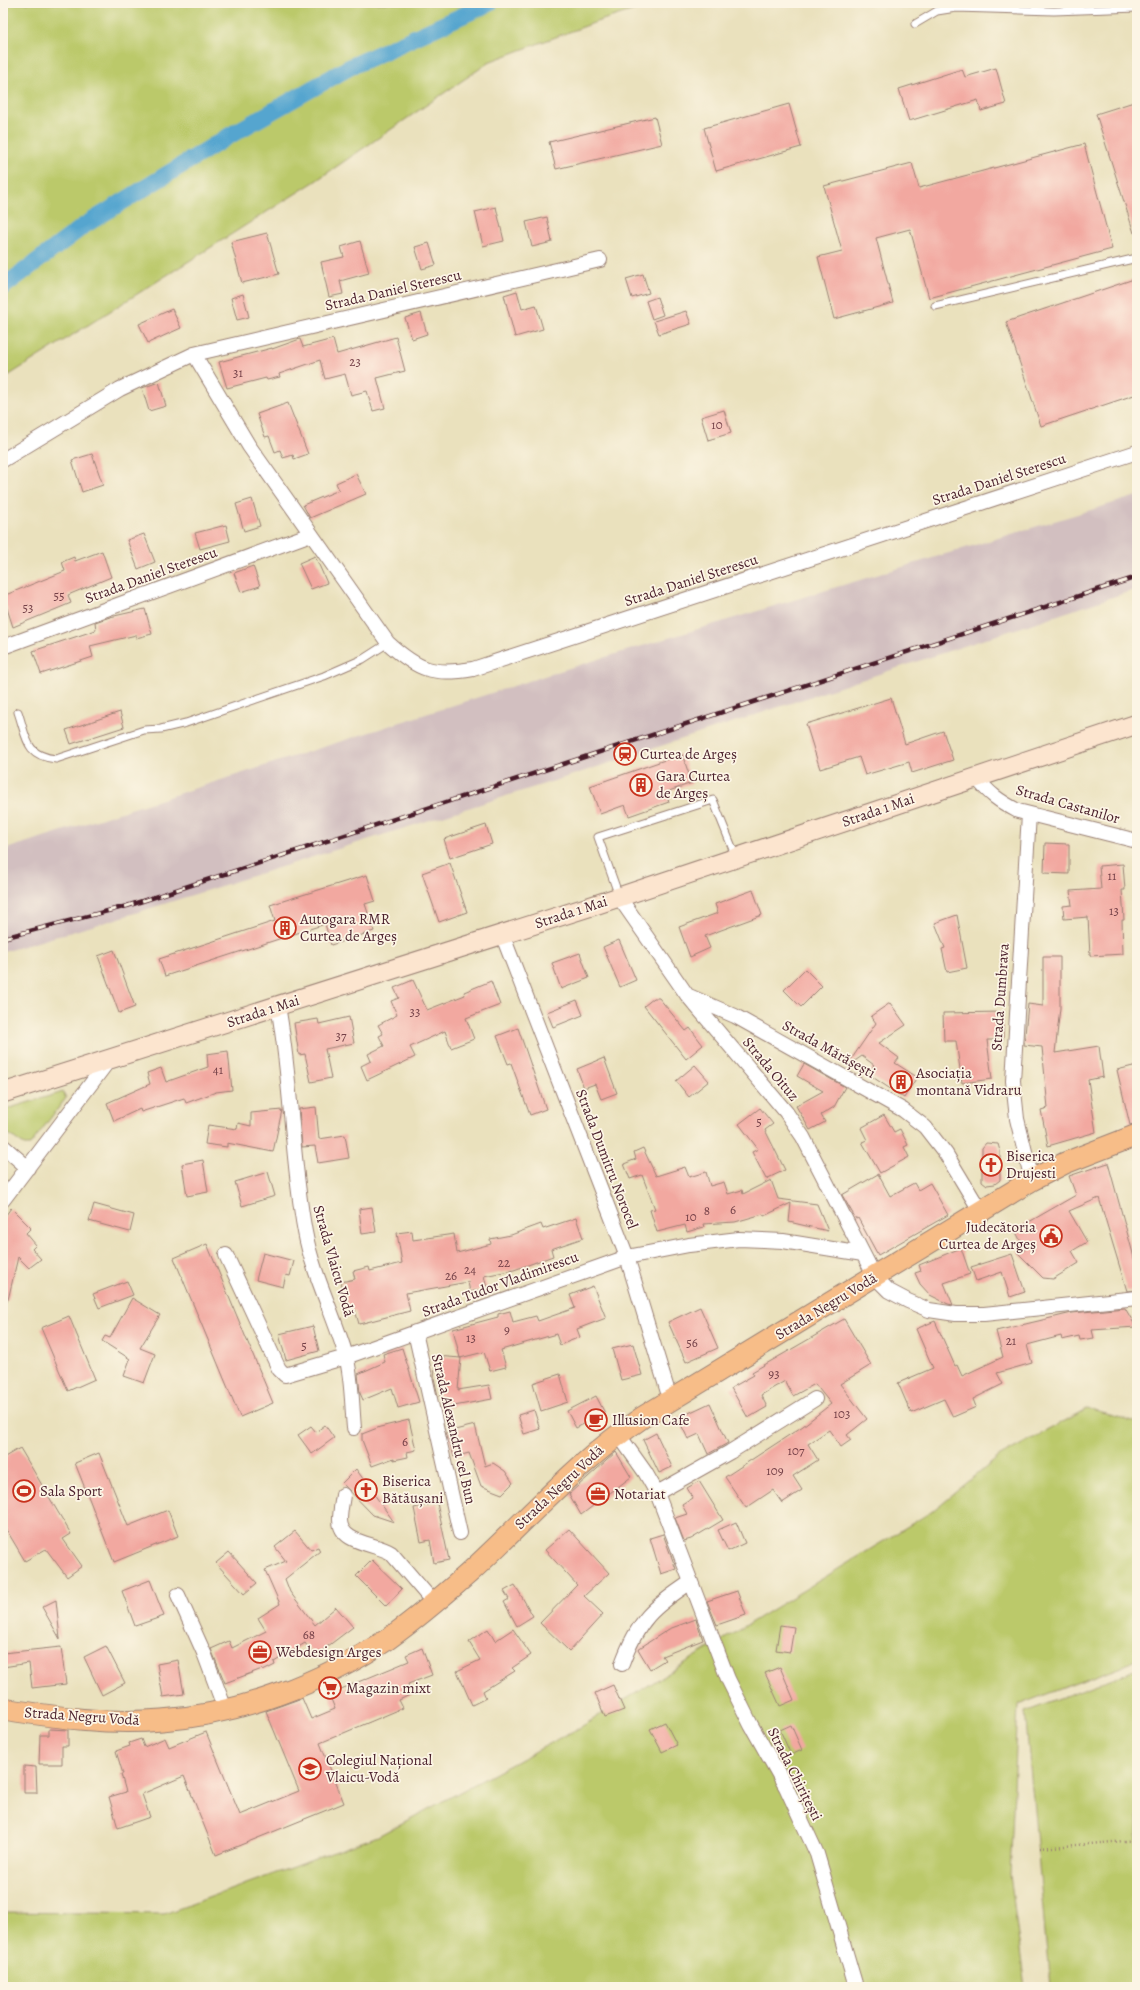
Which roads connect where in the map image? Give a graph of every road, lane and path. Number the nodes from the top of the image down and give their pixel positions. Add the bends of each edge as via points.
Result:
1 (1137, 8) edge
2 (915, 24) dead end
3 (1137, 258) edge
4 (600, 260) dead end
5 (936, 306) dead end
6 (194, 354) junction
7 (1137, 452) edge
8 (3, 460) edge
9 (311, 534) junction
10 (388, 643) junction
11 (3, 647) edge
12 (18, 712) dead end
13 (1137, 724) edge
14 (976, 777) junction
15 (1029, 814) junction
16 (1137, 841) edge
17 (736, 857) junction
18 (619, 897) junction
19 (502, 934) junction
20 (687, 995) junction
21 (278, 1006) junction
22 (735, 1016) junction
23 (722, 1037) junction
24 (109, 1060) junction
25 (3, 1093) edge
26 (1137, 1135) edge
27 (3, 1146) edge
28 (28, 1168) junction
29 (1032, 1180) junction
30 (3, 1200) edge
31 (981, 1212) junction
32 (863, 1254) junction
33 (226, 1255) dead end
34 (627, 1257) junction
35 (875, 1277) junction
36 (1137, 1298) edge
37 (415, 1332) junction
38 (346, 1357) junction
39 (815, 1398) dead end
40 (670, 1399) junction
41 (354, 1428) dead end
42 (618, 1434) junction
43 (657, 1493) junction
44 (342, 1494) dead end
45 (460, 1533) dead end
46 (691, 1582) junction
47 (178, 1596) dead end
48 (434, 1603) junction
49 (622, 1664) dead end
50 (3, 1709) edge
51 (225, 1710) junction
52 (1137, 1840) edge
53 (1040, 1848) dead end
54 (856, 1987) edge

1 - 2 lane via 1054,11 956,8 937,11
3 - 5 lane
4 - 6 street, Strada Daniel Sterescu
6 - 8 street, Strada Daniel Sterescu via 120,389
6 - 9 street, Strada Daniel Sterescu via 249,446
7 - 10 street, Strada Daniel Sterescu via 473,669 450,673 426,670 406,659
9 - 10 street, Strada Daniel Sterescu
9 - 11 street, Strada Daniel Sterescu
10 - 12 lane via 363,659 324,676 186,723 144,730 56,759 42,758 30,748
13 - 14 main road, Strada 1 Mai
14 - 15 street, Strada Castanilor via 988,793 1000,802
14 - 17 main road, Strada 1 Mai
15 - 16 street, Strada Castanilor
15 - 29 street, Strada Dumbrava via 1013,1081 1017,1119
17 - 18 main road, Strada 1 Mai
17 - 18 lane via 713,800 598,837
18 - 19 main road, Strada 1 Mai
18 - 20 street, Strada Oituz
19 - 21 main road, Strada 1 Mai
19 - 34 street, Strada Dumitru Norocel
20 - 22 street, Strada Mărășești
20 - 23 street, Strada Oituz
21 - 24 main road, Strada 1 Mai
21 - 38 street, Strada Vlaicu Vodă via 285,1043 298,1192 304,1228 326,1304
22 - 23 street
22 - 31 street, Strada Mărășești via 903,1110 925,1127 946,1154
23 - 32 street, Strada Oituz via 786,1112 803,1137
24 - 25 main road, Strada 1 Mai
24 - 28 street
26 - 29 main road, Strada Negru Vodă via 1064,1163
27 - 28 street
28 - 30 street
29 - 31 main road, Strada Negru Vodă
31 - 35 main road, Strada Negru Vodă
32 - 34 street, Strada Tudor Vladimirescu via 791,1242 739,1240
32 - 35 street, Strada Oituz
33 - 38 street, Strada Tudor Vladimirescu via 282,1373 289,1375
34 - 37 street, Strada Tudor Vladimirescu
34 - 40 street, Strada Dumitru Norocel
35 - 36 street, Strada Oituz via 889,1291 908,1301 930,1310 956,1314 984,1314
35 - 40 main road, Strada Negru Vodă
37 - 38 street, Strada Tudor Vladimirescu
37 - 45 street, Strada Alexandru cel Bun
38 - 41 street, Strada Vlaicu Vodă
39 - 43 street via 730,1452
40 - 42 main road, Strada Negru Vodă
42 - 43 street, Strada Chirițești
42 - 48 main road, Strada Negru Vodă via 594,1453 469,1573
43 - 46 street, Strada Chirițești
44 - 48 street via 341,1530 348,1536 384,1548 391,1553
46 - 49 street via 663,1600 650,1612 630,1642
46 - 54 street, Strada Chirițești via 728,1680 786,1787 817,1854
47 - 51 street via 204,1653
48 - 51 main road, Strada Negru Vodă via 388,1639 355,1659 297,1687
50 - 51 main road, Strada Negru Vodă via 76,1719 135,1722
52 - 53 path

